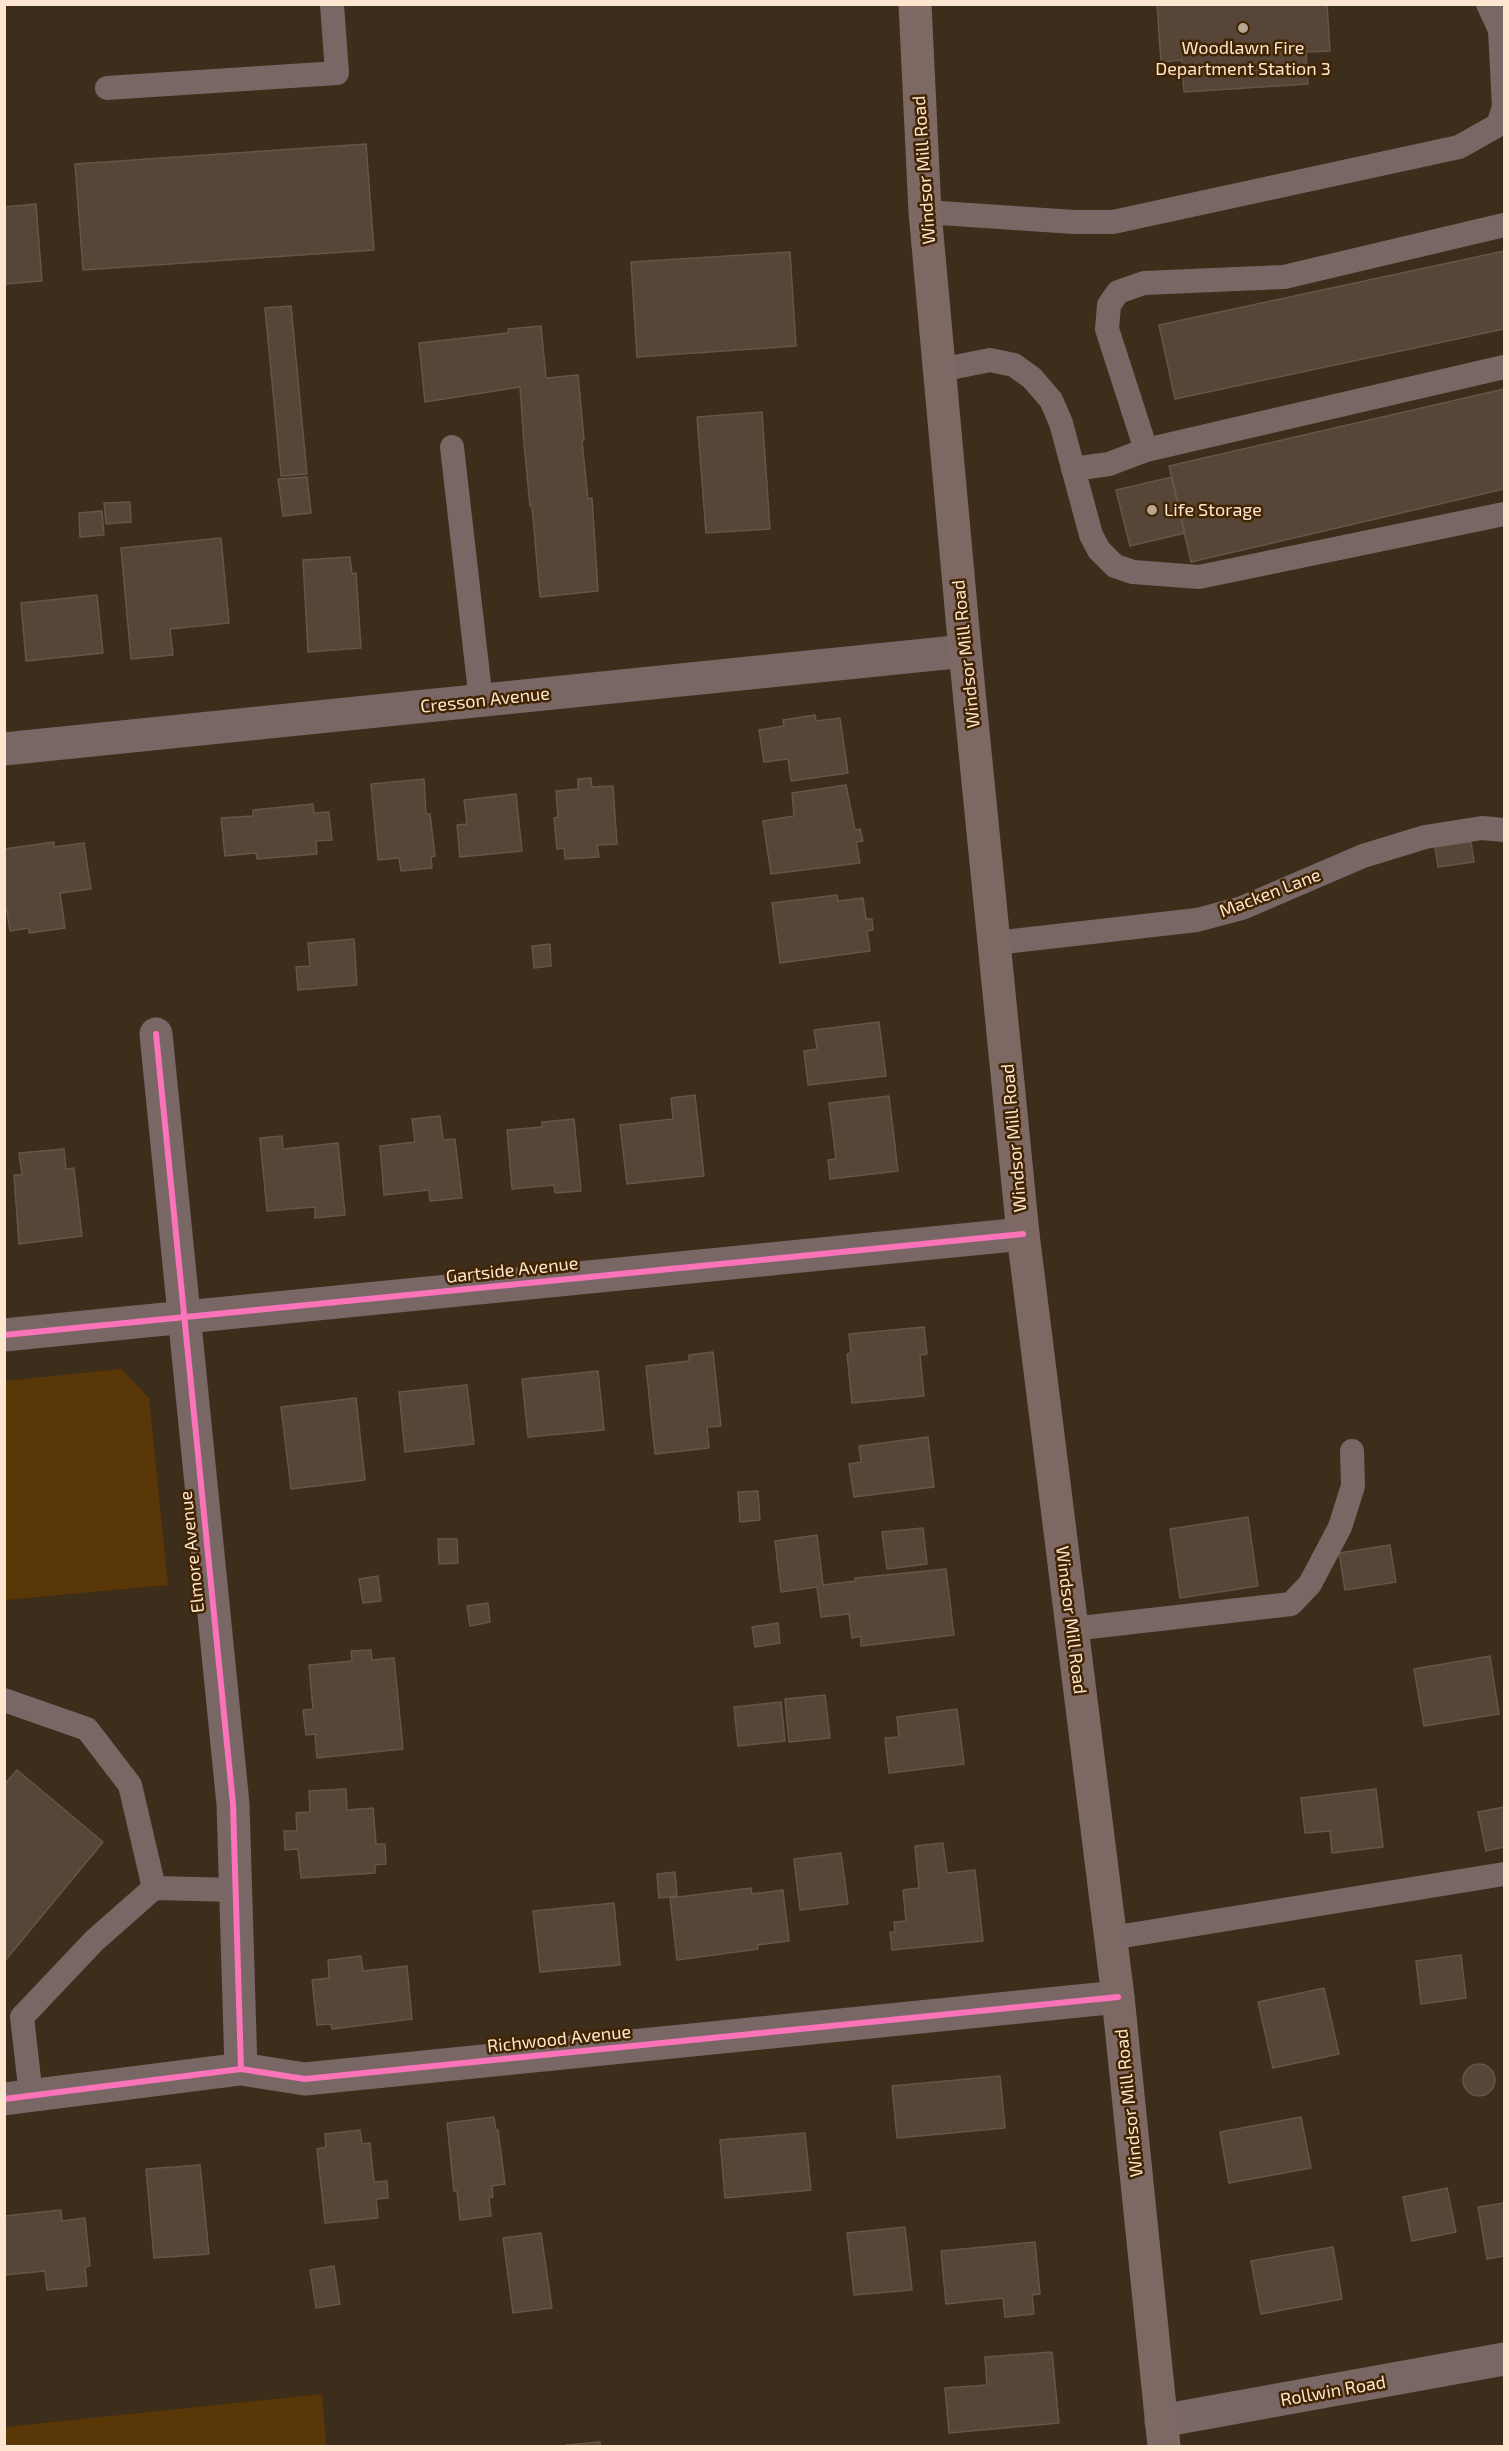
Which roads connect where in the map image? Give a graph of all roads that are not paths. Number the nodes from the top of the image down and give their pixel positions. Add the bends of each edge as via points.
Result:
1 (332, 4) edge
2 (915, 4) edge
3 (1488, 4) edge
4 (107, 88) dead end
5 (925, 212) junction
6 (1504, 225) edge
7 (1504, 367) edge
8 (940, 370) junction
9 (452, 447) dead end
10 (1146, 450) junction
11 (1073, 469) junction
12 (1504, 514) edge
13 (965, 651) junction
14 (481, 700) junction
15 (4, 749) edge
16 (1504, 830) edge
17 (995, 943) junction
18 (156, 1034) dead end
19 (1023, 1234) junction
20 (184, 1317) junction
21 (4, 1335) edge
22 (1352, 1451) dead end
23 (1072, 1629) junction
24 (4, 1700) edge
25 (1504, 1874) edge
26 (154, 1888) junction
27 (235, 1890) junction
28 (1111, 1938) junction
29 (1118, 1997) junction
30 (241, 2069) junction
31 (18, 2097) edge
32 (1504, 2359) edge
33 (1162, 2434) edge

1 - 4 lane via 337,73
2 - 5 main road, Windsor Mill Road
3 - 5 lane via 1500,30 1504,107 1498,125 1459,147 1113,222
5 - 8 main road, Windsor Mill Road
6 - 10 lane via 1284,277 1144,283 1118,292 1109,305 1107,328
7 - 10 lane
8 - 11 lane via 990,360 1014,365 1032,378 1052,400
8 - 13 main road, Windsor Mill Road
9 - 14 lane
10 - 11 lane via 1109,464
11 - 12 lane via 1091,535 1099,550 1115,566 1164,576 1199,578
13 - 14 street, Cresson Avenue
13 - 17 main road, Windsor Mill Road
14 - 15 street, Cresson Avenue
16 - 17 lane, Macken Lane via 1482,828 1425,837 1363,856 1242,908 1197,920
17 - 19 main road, Windsor Mill Road
18 - 20 street, Elmore Avenue
19 - 20 street, Gartside Avenue
19 - 23 main road, Windsor Mill Road
20 - 21 street, Gartside Avenue
20 - 27 street, Elmore Avenue via 233,1804
22 - 23 lane via 1353,1486 1340,1527 1310,1584 1291,1604
23 - 28 main road, Windsor Mill Road
24 - 26 lane via 87,1729 130,1785
25 - 28 lane
26 - 27 lane
26 - 31 lane via 94,1941 22,2017
27 - 30 street, Elmore Avenue
28 - 29 main road, Windsor Mill Road
29 - 30 street, Richwood Avenue via 305,2079
29 - 33 main road, Windsor Mill Road
30 - 31 street, Richwood Avenue
32 - 33 street, Rollwin Road

